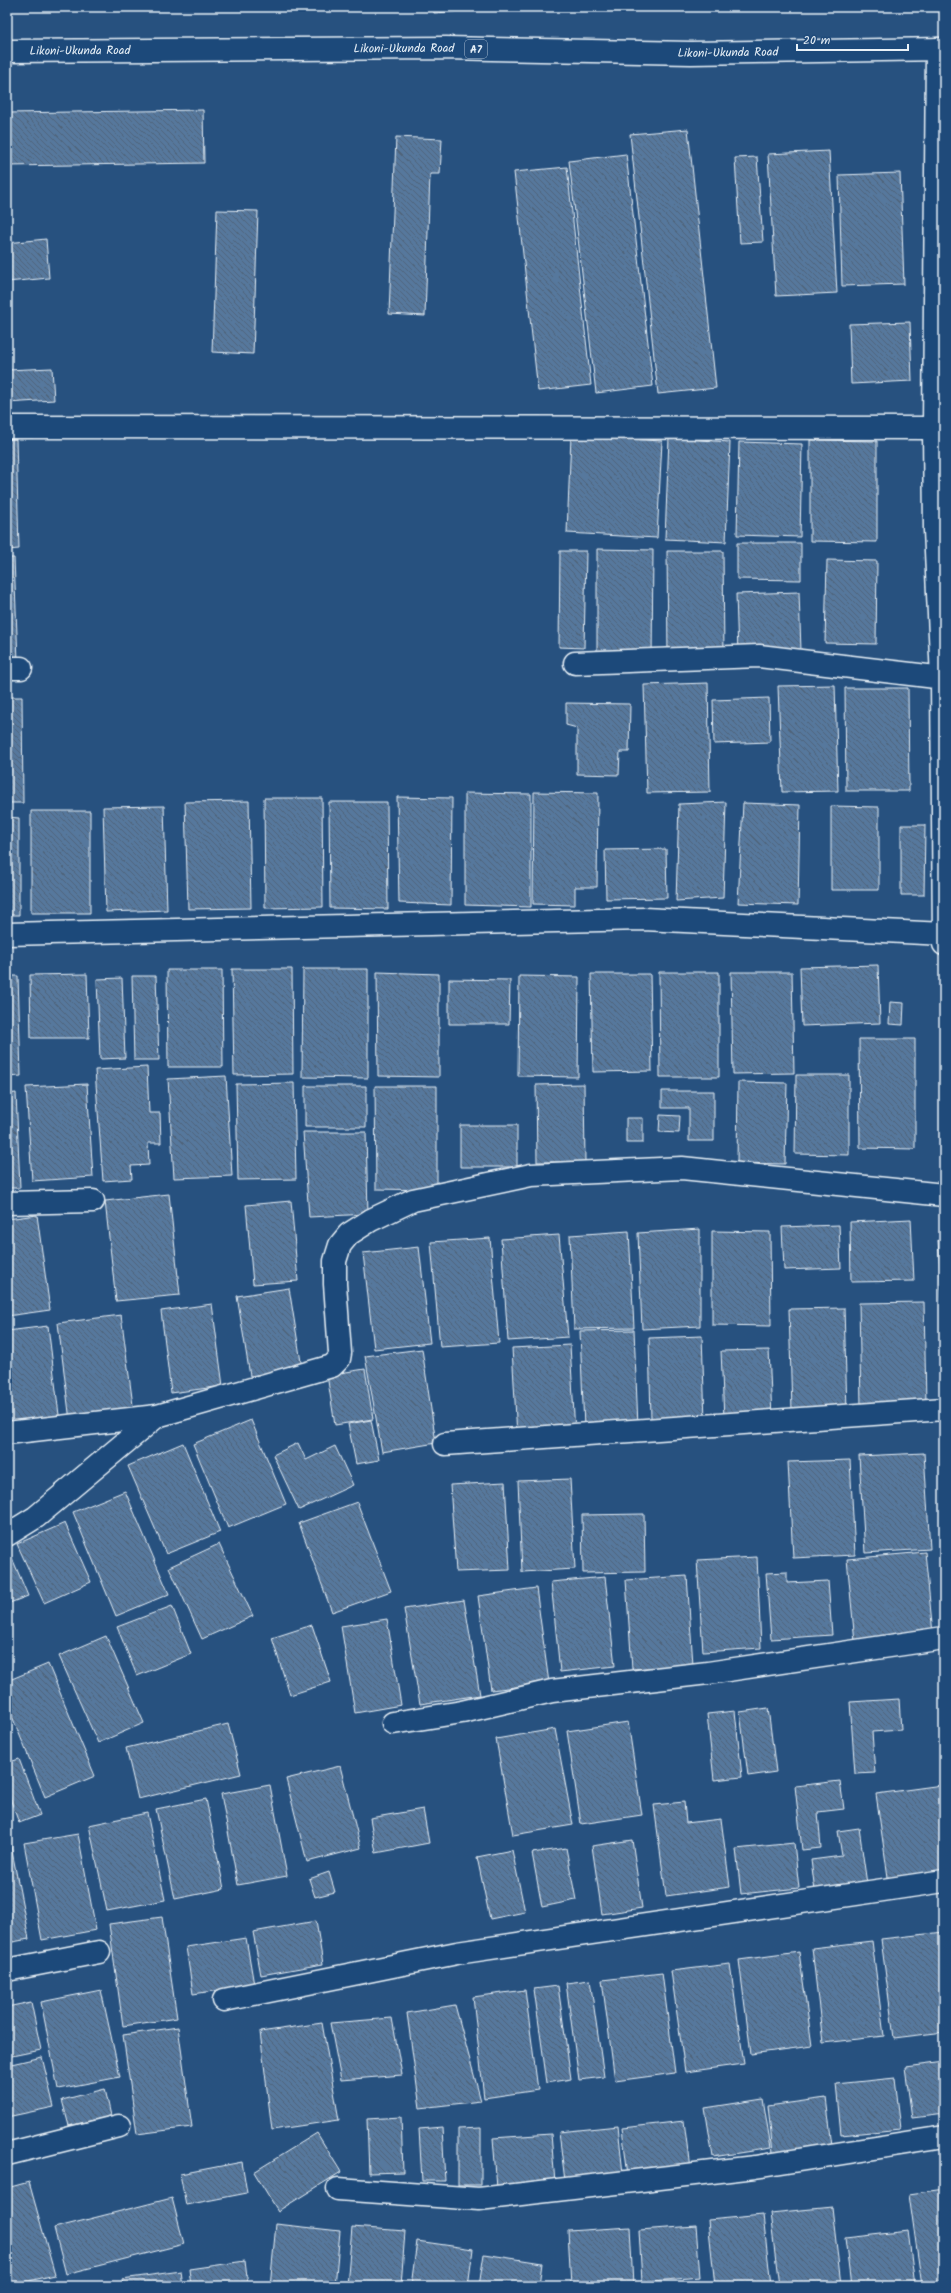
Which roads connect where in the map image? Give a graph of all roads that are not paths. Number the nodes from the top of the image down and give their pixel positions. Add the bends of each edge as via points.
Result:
1 (940, 49) edge
2 (7, 51) edge
3 (7, 427) edge
4 (939, 429) edge
5 (575, 663) dead end
6 (943, 678) edge
7 (7, 934) edge
8 (944, 934) edge
9 (944, 944) edge
10 (944, 1195) edge
11 (93, 1201) dead end
12 (7, 1203) edge
13 (944, 1409) edge
14 (157, 1416) junction
15 (7, 1433) edge
16 (445, 1444) dead end
17 (7, 1534) edge
18 (944, 1638) edge
19 (393, 1723) dead end
20 (944, 1881) edge
21 (99, 1952) dead end
22 (7, 1970) edge
23 (224, 2000) dead end
24 (119, 2126) dead end
25 (944, 2137) edge
26 (7, 2154) edge
27 (338, 2189) dead end

1 - 2 main road, Likoni-Ukunda Road / A7 via 706,53 446,48
1 - 4 main road
3 - 4 main road
4 - 6 main road via 935,530
5 - 6 main road via 759,656
6 - 8 main road
7 - 8 main road via 644,919
8 - 9 main road
10 - 14 main road via 682,1168 531,1175 413,1200 371,1220 349,1234 340,1244 335,1261 340,1353 339,1359 332,1366
11 - 12 main road
13 - 16 main road
14 - 15 main road
14 - 17 main road via 36,1517
18 - 19 main road via 708,1673 552,1690 462,1712
20 - 23 main road via 457,1953
21 - 22 main road
24 - 26 main road
25 - 27 main road via 755,2167 479,2199

